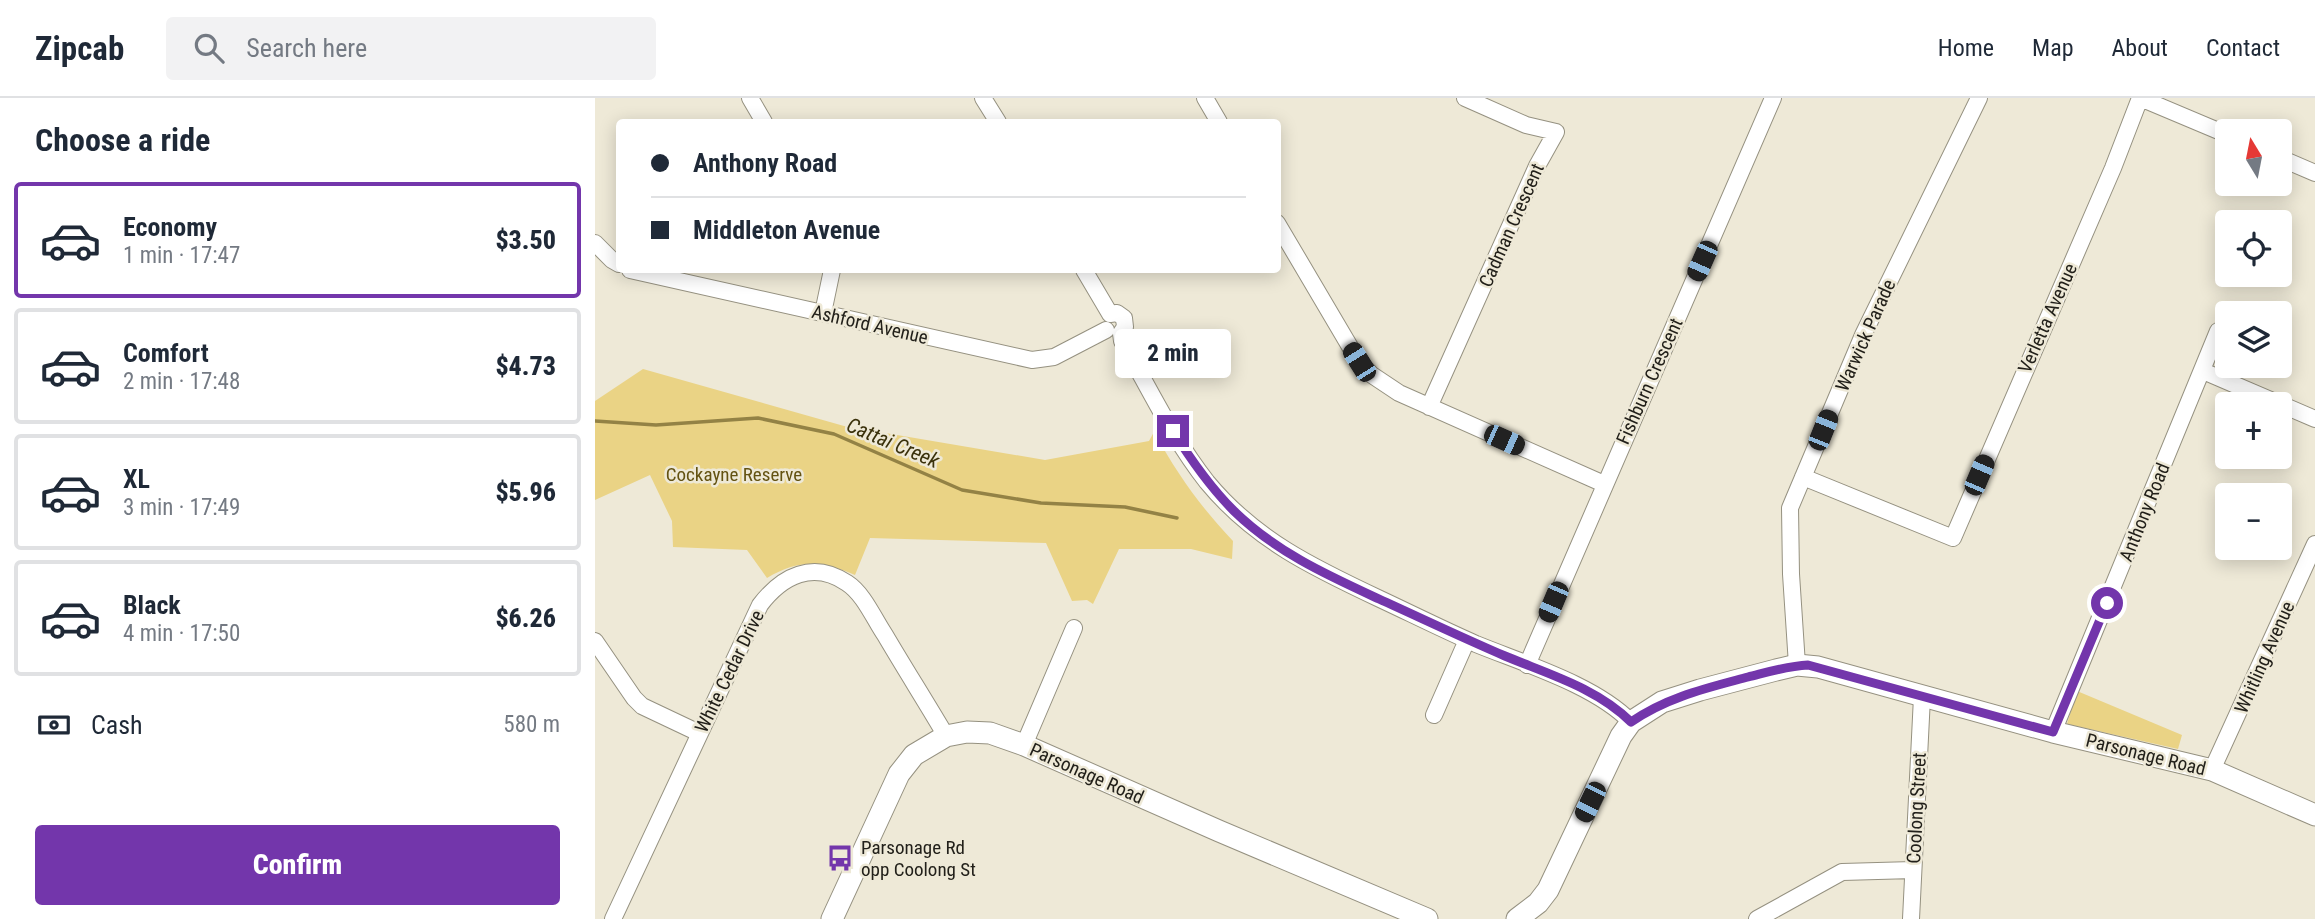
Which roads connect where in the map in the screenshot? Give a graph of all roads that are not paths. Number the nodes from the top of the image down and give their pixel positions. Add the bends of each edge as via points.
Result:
1 (750, 98) edge
2 (983, 98) edge
3 (1205, 98) edge
4 (1465, 98) edge
5 (1773, 98) edge
6 (1979, 98) edge
7 (2140, 98) edge
8 (762, 119) edge
9 (996, 119) edge
10 (1217, 119) edge
11 (2215, 130) edge
12 (2293, 164) edge
13 (2315, 173) edge
14 (1281, 230) edge
15 (595, 243) edge
16 (616, 262) edge
17 (643, 273) edge
18 (831, 273) edge
19 (1086, 273) edge
20 (823, 313) junction
21 (1112, 326) junction
22 (2215, 339) edge
23 (2203, 371) junction
24 (1429, 407) junction
25 (2315, 419) edge
26 (1803, 477) junction
27 (1604, 484) junction
28 (1953, 537) junction
29 (2315, 544) edge
30 (1953, 555) dead end
31 (1074, 628) dead end
32 (1467, 640) junction
33 (595, 641) edge
34 (1527, 665) junction
35 (1797, 665) junction
36 (1922, 697) junction
37 (1434, 715) dead end
38 (1631, 722) junction
39 (2053, 732) junction
40 (699, 733) junction
41 (946, 736) junction
42 (1024, 745) junction
43 (2212, 770) junction
44 (2315, 815) edge
45 (1913, 870) junction
46 (613, 919) edge
47 (832, 919) edge
48 (1427, 919) edge
49 (1517, 919) edge
50 (1757, 919) edge
51 (1911, 919) edge

1 - 8 street
2 - 9 street
3 - 10 street
4 - 24 street, Cadman Crescent via 1526,125 1556,132
5 - 27 street, Fishburn Crescent
6 - 26 street, Warwick Parade via 1863,335
7 - 11 street
7 - 28 street, Verletta Avenue
12 - 13 street
14 - 24 street via 1359,362 1382,384
15 - 16 street
17 - 20 street, Ashford Avenue
18 - 20 street
19 - 21 street
20 - 21 street, Ashford Avenue via 1032,360 1054,356
21 - 32 street via 1184,449 1235,513 1297,559
22 - 23 street, Anthony Road
23 - 25 street
23 - 39 street, Anthony Road
24 - 27 street
26 - 28 street
26 - 35 street, Warwick Parade via 1790,508
27 - 34 street, Fishburn Crescent
28 - 30 street, Verletta Avenue
29 - 43 street, Whitling Avenue
31 - 42 street
32 - 34 street
32 - 37 street
33 - 40 street via 642,706
34 - 38 street via 1605,699
35 - 36 street, Parsonage Road
35 - 38 street, Parsonage Road via 1662,702
36 - 39 street, Parsonage Road
36 - 45 street, Coolong Street
38 - 49 street, Parsonage Road via 1548,890
39 - 43 street, Parsonage Road
40 - 41 street, White Cedar Drive via 760,605 778,584 804,573 827,575 852,587
40 - 46 street, White Cedar Drive
41 - 42 street, Parsonage Road via 990,733
41 - 47 street, Parsonage Road via 914,755 899,774
42 - 48 street, Parsonage Road
43 - 44 street, Parsonage Road
45 - 50 street via 1842,872
45 - 51 street, Coolong Street

